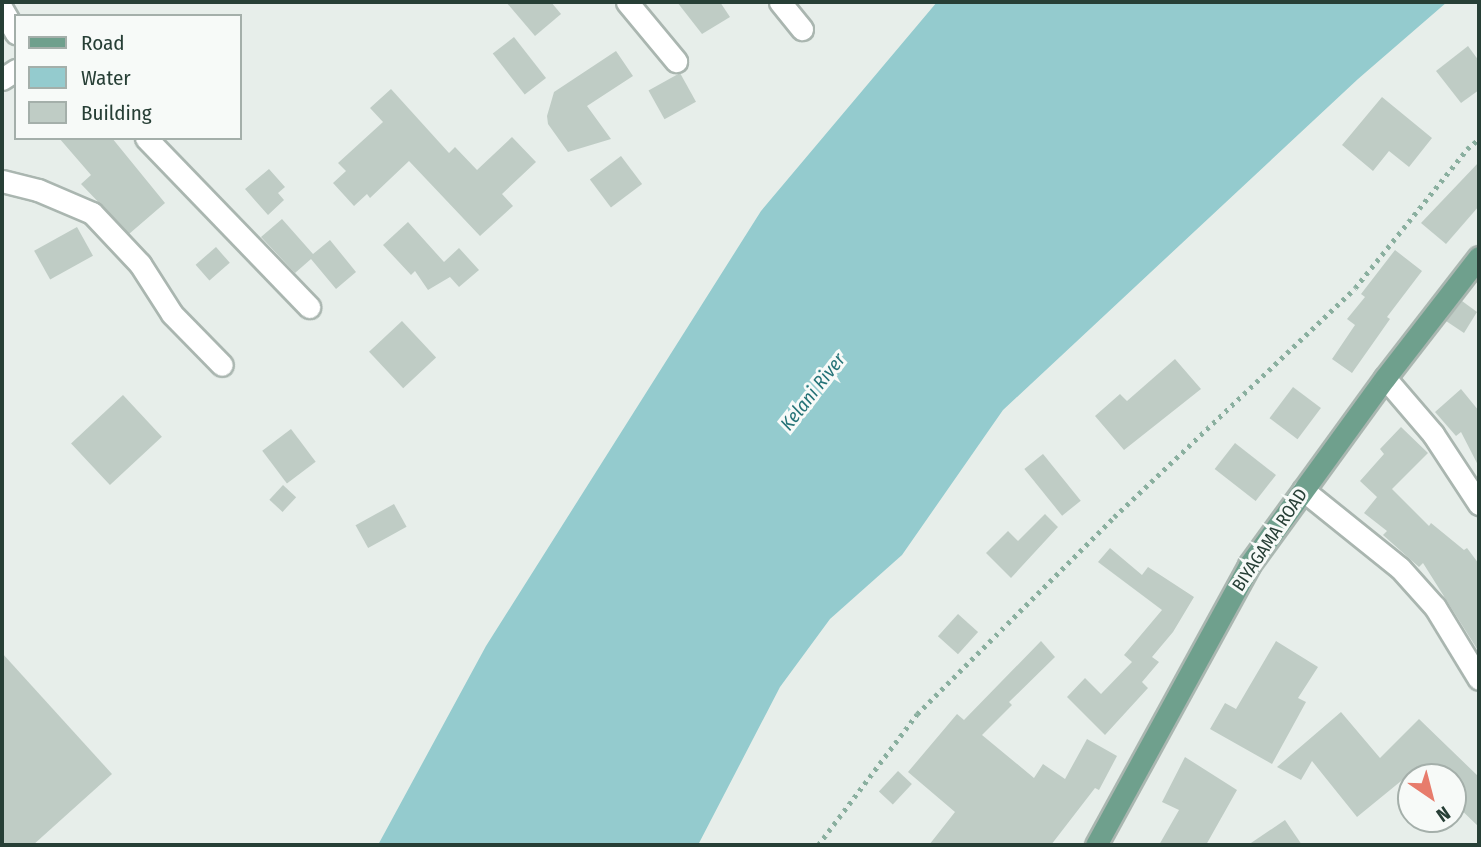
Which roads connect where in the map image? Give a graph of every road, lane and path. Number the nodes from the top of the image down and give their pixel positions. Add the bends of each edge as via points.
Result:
1 (627, 2) edge
2 (780, 2) edge
3 (2, 9) edge
4 (802, 29) dead end
5 (14, 30) edge
6 (676, 61) dead end
7 (1479, 139) edge
8 (148, 140) edge
9 (2, 181) edge
10 (1479, 257) edge
11 (309, 307) dead end
12 (222, 365) dead end
13 (1385, 378) junction
14 (1303, 490) junction
15 (1479, 503) edge
16 (1479, 679) edge
17 (818, 845) edge
18 (1096, 845) edge

1 - 6 street
2 - 4 street
3 - 5 street
7 - 17 path via 1355,288 917,713
8 - 11 street
9 - 12 street via 38,190 92,213 139,264 172,314
10 - 13 main road, BIYAGAMA ROAD
13 - 14 main road, BIYAGAMA ROAD
13 - 15 street via 1433,434
14 - 16 street via 1400,568 1435,607
14 - 18 main road, BIYAGAMA ROAD via 1249,565

